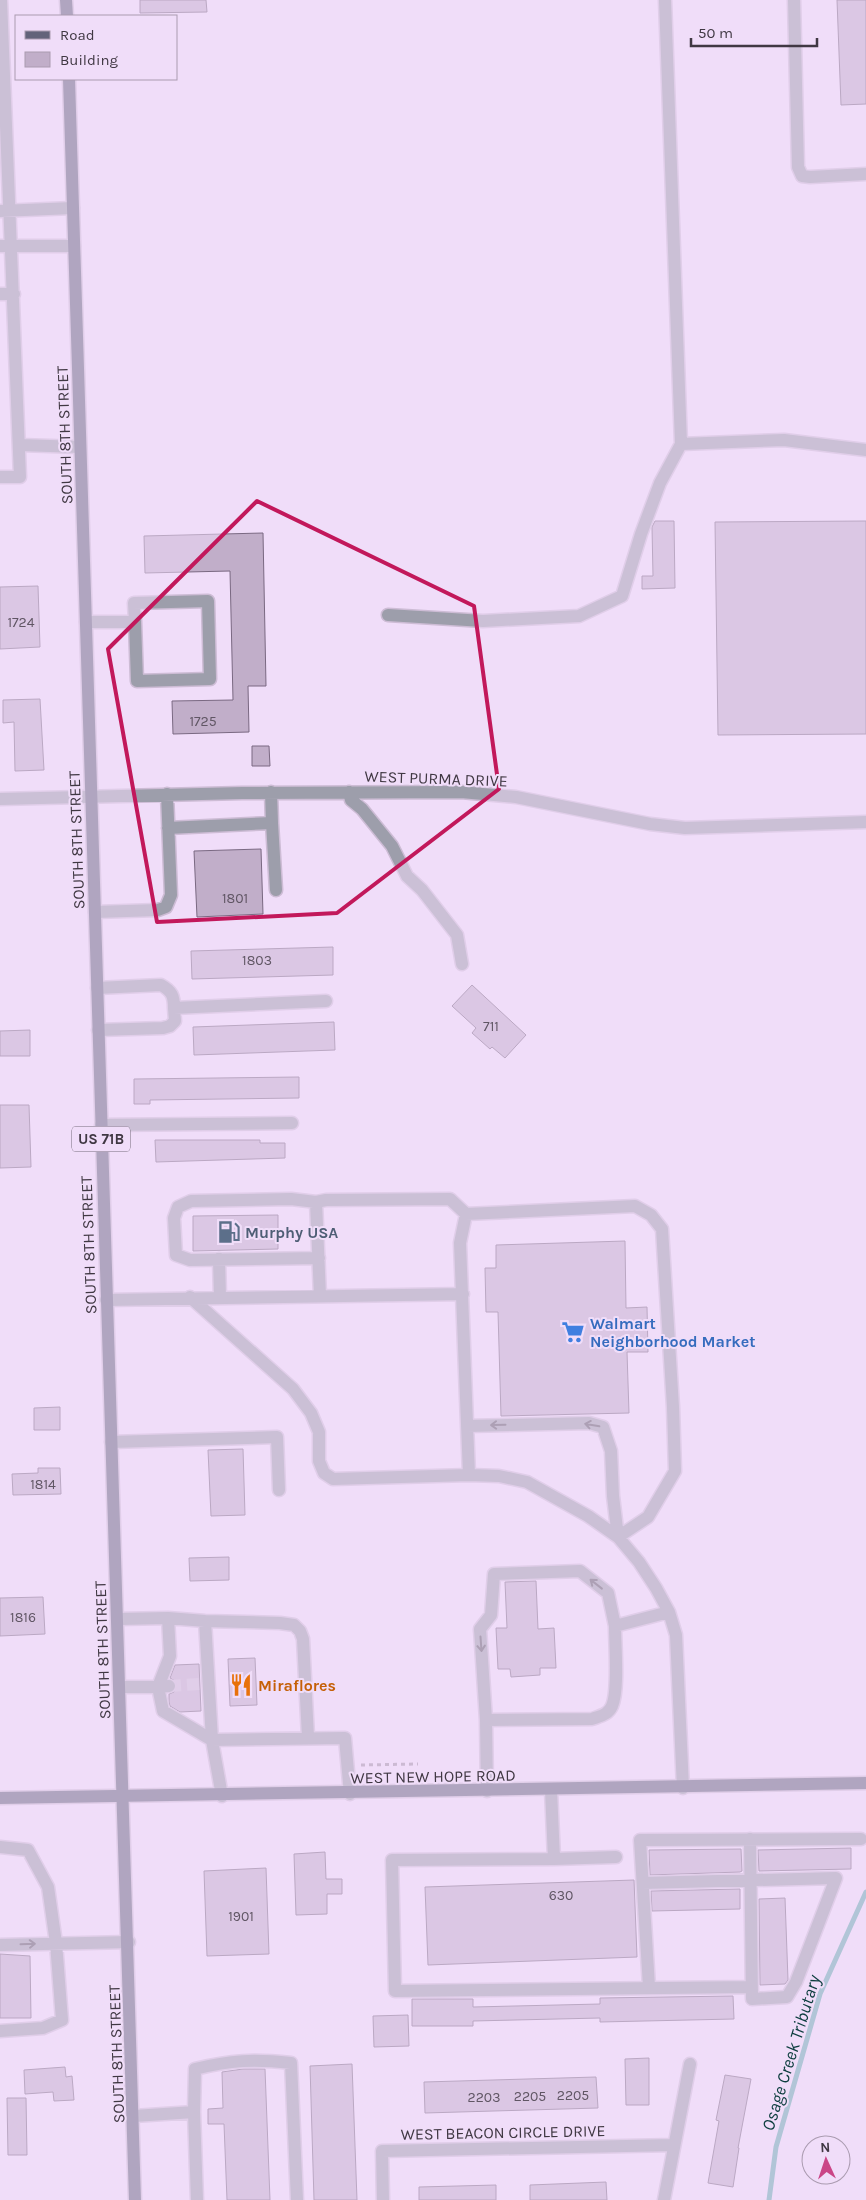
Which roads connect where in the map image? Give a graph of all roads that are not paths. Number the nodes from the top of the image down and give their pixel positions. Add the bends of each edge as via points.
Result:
1 (1, 0) edge
2 (66, 0) edge
3 (665, 0) edge
4 (794, 0) edge
5 (67, 15) edge
6 (69, 80) edge
7 (4, 152) edge
8 (866, 174) edge
9 (73, 208) junction
10 (5, 211) edge
11 (6, 246) edge
12 (74, 246) junction
13 (0, 294) edge
14 (14, 294) junction
15 (681, 444) junction
16 (20, 445) junction
17 (80, 447) junction
18 (866, 450) edge
19 (0, 478) edge
20 (388, 615) dead end
21 (86, 622) junction
22 (135, 622) junction
23 (271, 792) junction
24 (349, 792) junction
25 (167, 794) junction
26 (92, 796) junction
27 (0, 799) edge
28 (866, 822) edge
29 (272, 823) junction
30 (168, 828) junction
31 (276, 890) dead end
32 (95, 912) junction
33 (462, 964) dead end
34 (97, 988) junction
35 (326, 1001) dead end
36 (174, 1008) junction
37 (98, 1030) junction
38 (292, 1123) dead end
39 (101, 1125) junction
40 (316, 1202) junction
41 (466, 1214) junction
42 (319, 1258) junction
43 (219, 1260) junction
44 (463, 1294) junction
45 (320, 1296) junction
46 (190, 1297) junction
47 (220, 1297) junction
48 (106, 1300) junction
49 (467, 1426) junction
50 (111, 1442) junction
51 (469, 1475) junction
52 (279, 1490) dead end
53 (618, 1537) junction
54 (669, 1612) junction
55 (168, 1618) junction
56 (118, 1619) junction
57 (204, 1621) junction
58 (615, 1626) junction
59 (164, 1686) junction
60 (120, 1687) junction
61 (486, 1720) junction
62 (308, 1738) junction
63 (212, 1740) junction
64 (866, 1783) edge
65 (682, 1788) junction
66 (551, 1790) junction
67 (486, 1791) junction
68 (350, 1794) junction
69 (222, 1796) junction
70 (124, 1797) junction
71 (0, 1798) edge
72 (750, 1839) junction
73 (861, 1839) dead end
74 (0, 1847) edge
75 (616, 1857) dead end
76 (554, 1859) junction
77 (752, 1879) junction
78 (643, 1883) junction
79 (129, 1942) junction
80 (56, 1943) junction
81 (0, 1945) edge
82 (649, 1987) junction
83 (751, 1987) junction
84 (0, 2031) edge
85 (690, 2064) dead end
86 (194, 2112) junction
87 (134, 2116) junction
88 (674, 2145) junction
89 (135, 2200) edge
90 (198, 2200) edge
91 (297, 2200) edge
92 (383, 2200) edge
93 (664, 2200) edge

1 - 7 street
2 - 5 main road
3 - 15 street
4 - 8 street via 798,167 802,176 810,177
6 - 9 main road, SOUTH 8TH STREET / US 71B
7 - 10 street
9 - 10 street
9 - 12 main road, SOUTH 8TH STREET / US 71B
10 - 11 street
11 - 12 street
11 - 14 street
12 - 17 main road, SOUTH 8TH STREET / US 71B
13 - 14 street
14 - 16 street
15 - 18 street via 784,440
15 - 20 street via 660,483 622,596 579,616 483,621
16 - 17 street
16 - 19 street via 20,477
17 - 21 main road, SOUTH 8TH STREET / US 71B
21 - 22 street
21 - 26 main road, SOUTH 8TH STREET / US 71B
22 - 22 street via 137,682 210,679 208,601 134,603
23 - 24 street, WEST PURMA DRIVE
23 - 25 street, WEST PURMA DRIVE
23 - 29 street
24 - 28 street, WEST PURMA DRIVE via 461,792 516,797 685,828
24 - 33 street via 351,800 392,846 407,876 457,935
25 - 26 street, WEST PURMA DRIVE
25 - 30 street
26 - 27 street, WEST PURMA DRIVE
26 - 32 main road, SOUTH 8TH STREET / US 71B
29 - 30 street
29 - 31 street
30 - 32 street via 171,895 166,907
32 - 34 main road, SOUTH 8TH STREET / US 71B
34 - 36 street via 161,985 174,996
34 - 37 main road, SOUTH 8TH STREET / US 71B
35 - 36 street
36 - 37 street via 175,1021 170,1026
37 - 39 main road, SOUTH 8TH STREET / US 71B
38 - 39 street
39 - 48 main road, SOUTH 8TH STREET / US 71B
40 - 41 street via 450,1199
40 - 42 street
40 - 43 street via 291,1199 191,1201 178,1207 174,1218 176,1255 190,1260
41 - 44 street via 460,1243
41 - 53 street via 635,1206 651,1214 662,1229 675,1471 648,1517
42 - 43 street
42 - 45 street
43 - 47 street
44 - 45 street
44 - 49 street
45 - 47 street
46 - 47 street
46 - 48 street
46 - 51 street via 293,1389 311,1413 319,1432 319,1461 324,1473 333,1479
48 - 50 main road, SOUTH 8TH STREET / US 71B
49 - 51 street
53 -> 49 street via 611,1451 603,1427 589,1423
50 - 52 street via 277,1437
50 - 56 main road, SOUTH 8TH STREET / US 71B
51 - 53 street via 499,1476 527,1482
53 - 54 street via 639,1562
54 - 58 street
54 - 65 street via 676,1635
55 - 56 street
55 - 57 street
55 - 59 street via 170,1656
56 - 60 main road, SOUTH 8TH STREET / US 71B
57 - 62 street via 280,1623 294,1625 300,1631
57 - 63 street via 204,1684
58 - 61 street via 615,1692 612,1707 606,1715 592,1719
58 -> 61 street via 608,1593 580,1571 494,1574 491,1615 480,1629
59 - 60 street
59 - 63 street via 163,1711
60 - 70 main road, SOUTH 8TH STREET / US 71B
61 - 67 street
62 - 63 street
62 - 68 street via 345,1738
63 - 69 street
64 - 65 main road, WEST NEW HOPE ROAD
65 - 66 main road, WEST NEW HOPE ROAD
66 - 67 main road, WEST NEW HOPE ROAD
66 - 76 street
67 - 68 main road, WEST NEW HOPE ROAD
68 - 69 main road, WEST NEW HOPE ROAD
69 - 70 main road, WEST NEW HOPE ROAD
70 - 71 main road, WEST NEW HOPE ROAD
70 - 79 main road, SOUTH 8TH STREET / US 71B
72 - 73 street
72 - 77 street
72 - 78 street via 640,1840
74 - 80 street via 28,1850 48,1887
75 - 76 street
76 - 82 street via 392,1860 395,1991
77 - 78 street
77 - 83 street
77 - 83 street via 836,1878 796,1982 787,1997 752,1999
78 - 82 street
79 - 80 street
79 - 87 main road, SOUTH 8TH STREET / US 71B
81 -> 80 street
80 - 84 street via 62,2020 43,2028
82 - 83 street
85 - 88 street
86 - 87 street
86 - 90 street
86 - 91 street via 195,2069 228,2061 259,2059 291,2063
87 - 89 main road, SOUTH 8TH STREET / US 71B
88 - 92 street, WEST BEACON CIRCLE DRIVE via 382,2151
88 - 93 street

